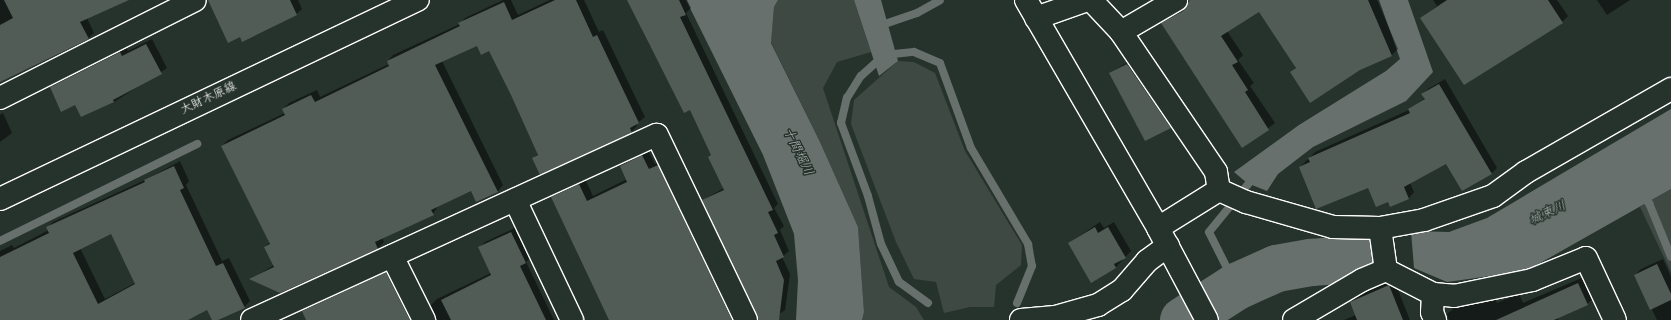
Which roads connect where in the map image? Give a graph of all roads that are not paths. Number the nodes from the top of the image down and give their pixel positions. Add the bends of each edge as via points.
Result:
1 (195, 0) edge
2 (418, 0) edge
3 (1087, 0) edge
4 (1091, 0) edge
5 (1176, 0) edge
6 (1031, 9) edge
7 (1121, 32) junction
8 (1671, 89) edge
9 (0, 98) edge
10 (1223, 192) junction
11 (0, 199) edge
12 (515, 200) junction
13 (1380, 228) junction
14 (1163, 237) junction
15 (392, 256) junction
16 (1386, 270) junction
17 (1433, 294) junction
18 (252, 320) edge
19 (424, 320) edge
20 (572, 320) edge
21 (746, 320) edge
22 (1021, 320) edge
23 (1207, 320) edge
24 (1294, 320) edge
25 (1435, 320) edge
26 (1615, 320) edge

1 - 9 street
2 - 11 street, 大財木原線
3 - 6 street
4 - 7 street
5 - 7 street
6 - 14 street
7 - 10 street via 1216,172
8 - 13 street via 1526,172 1493,196 1424,220
10 - 13 street via 1246,202 1333,227
10 - 14 street
12 - 15 street
12 - 20 street
12 - 21 street via 657,135
13 - 16 street
14 - 22 street via 1147,261 1122,290 1098,305 1055,317
14 - 23 street
15 - 18 street
15 - 19 street
16 - 17 street
16 - 24 street via 1362,280
17 - 25 street via 1432,312
17 - 26 street via 1454,296 1532,280 1586,258

